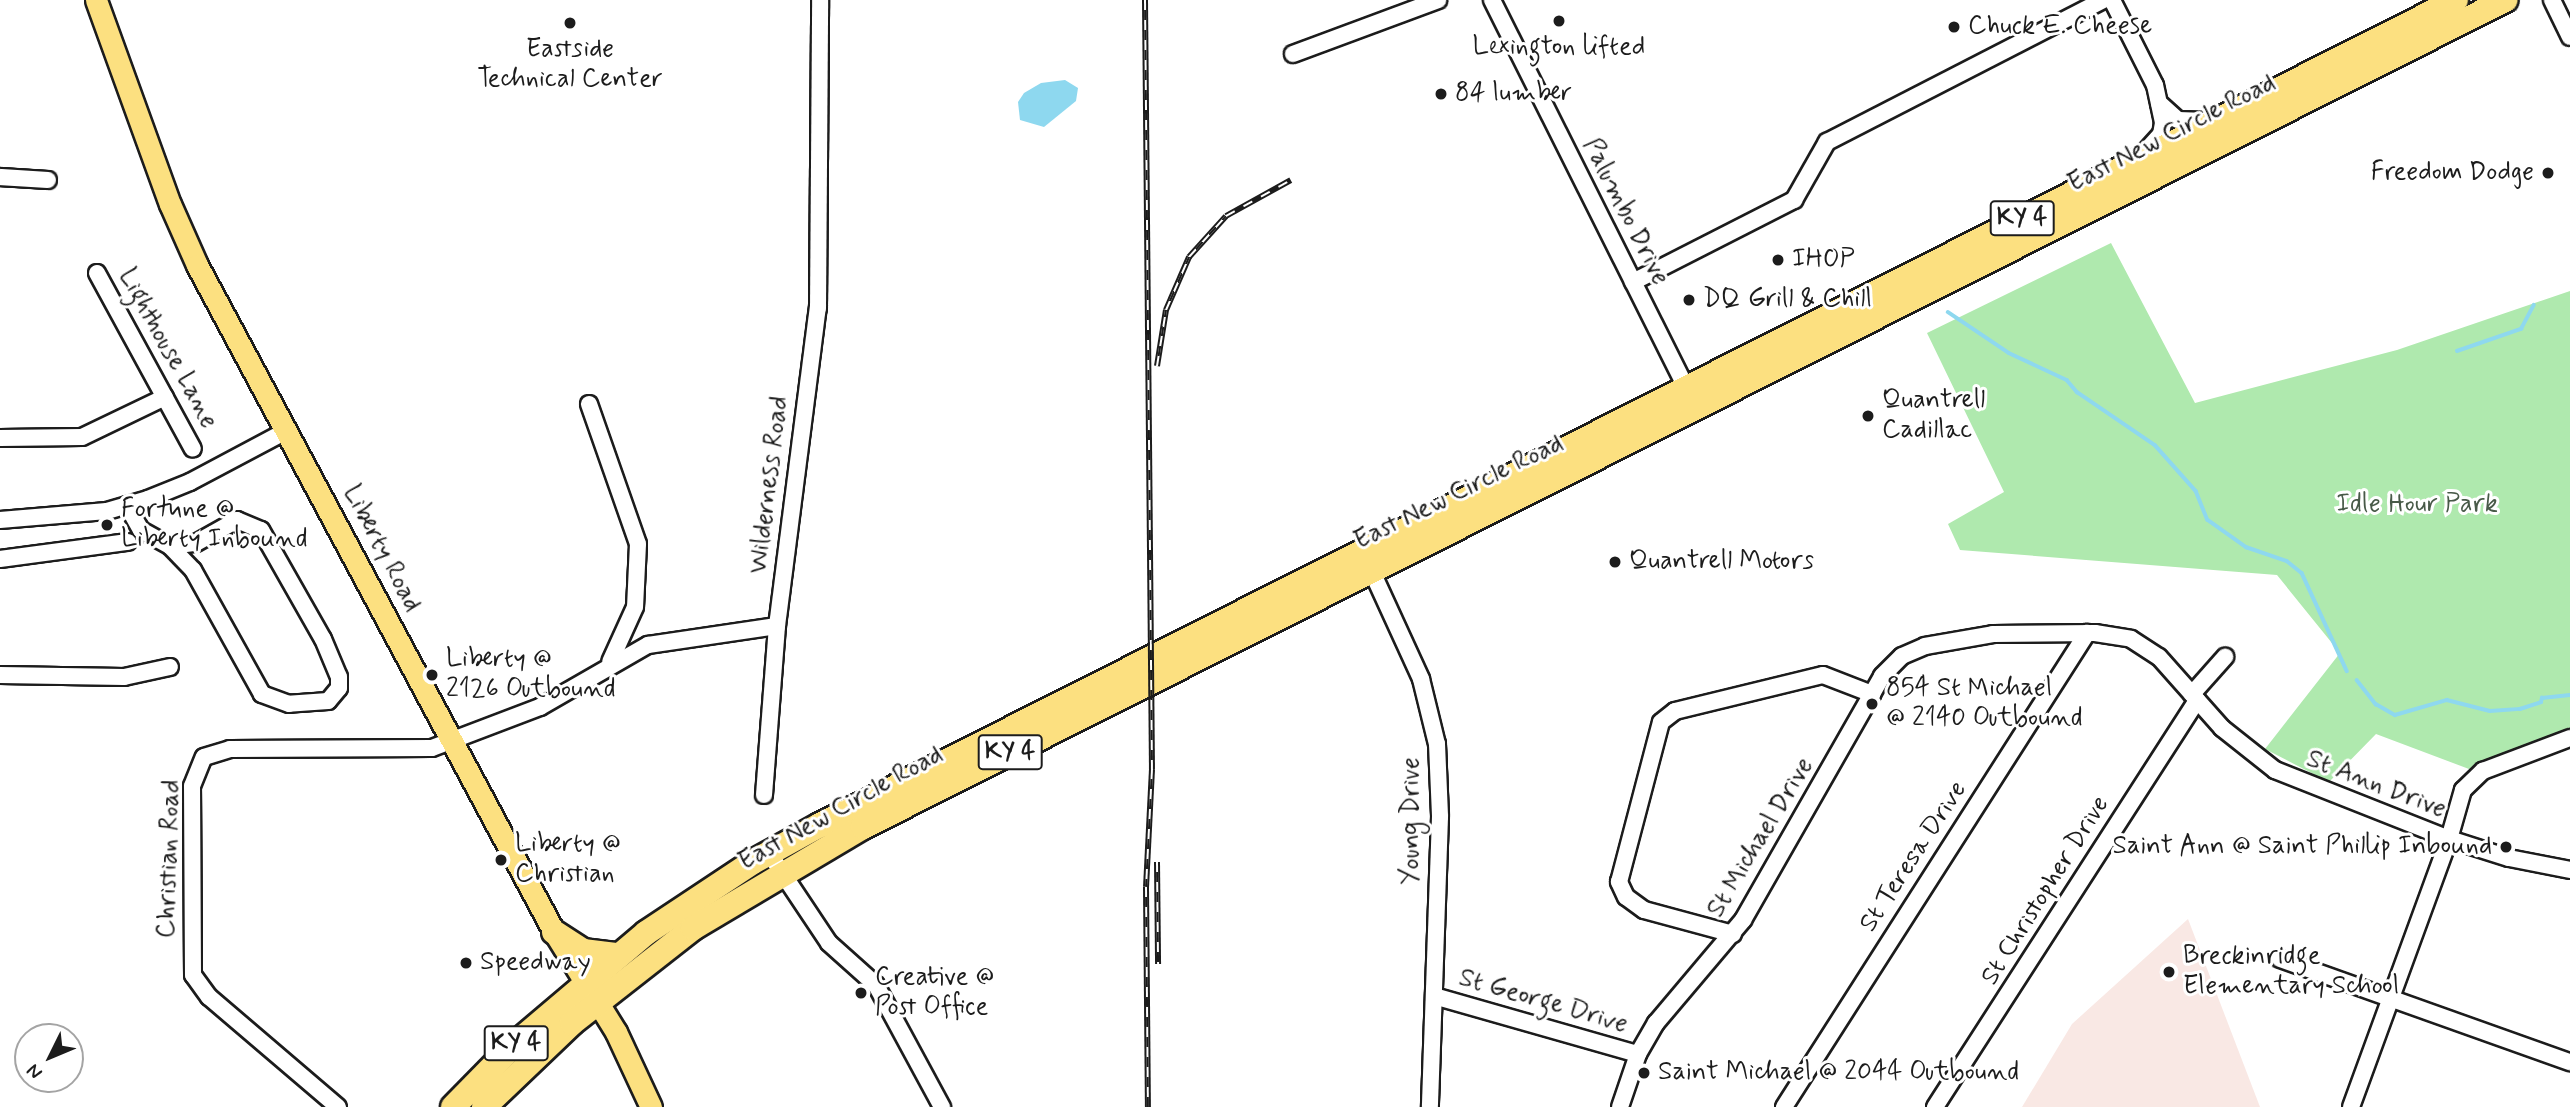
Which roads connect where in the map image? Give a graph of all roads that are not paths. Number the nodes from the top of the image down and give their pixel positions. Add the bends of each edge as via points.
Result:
1 (96, 0) edge
2 (820, 0) edge
3 (1437, 0) edge
4 (1492, 0) edge
5 (2103, 0) edge
6 (2112, 0) edge
7 (2456, 0) edge
8 (2505, 0) edge
9 (2552, 0) edge
10 (2570, 37) edge
11 (1293, 54) dead end
12 (2159, 103) junction
13 (2213, 121) junction
14 (2136, 161) junction
15 (0, 177) edge
16 (48, 180) dead end
17 (97, 272) dead end
18 (1633, 282) junction
19 (165, 397) junction
20 (1691, 397) junction
21 (589, 404) dead end
22 (286, 431) junction
23 (0, 438) edge
24 (193, 449) dead end
25 (127, 505) junction
26 (0, 520) edge
27 (128, 542) dead end
28 (170, 546) junction
29 (0, 559) edge
30 (1366, 560) junction
31 (777, 626) junction
32 (2087, 633) junction
33 (2225, 657) dead end
34 (608, 664) junction
35 (170, 667) dead end
36 (0, 674) edge
37 (1872, 694) junction
38 (2195, 697) junction
39 (2570, 738) edge
40 (450, 739) junction
41 (764, 795) dead end
42 (2449, 839) junction
43 (776, 863) junction
44 (2570, 870) edge
45 (554, 932) junction
46 (1733, 934) junction
47 (618, 955) junction
48 (2280, 959) dead end
49 (591, 993) junction
50 (1434, 996) junction
51 (2391, 998) junction
52 (1638, 1054) junction
53 (2570, 1062) edge
54 (338, 1107) edge
55 (453, 1107) edge
56 (484, 1107) edge
57 (651, 1107) edge
58 (942, 1107) edge
59 (1430, 1107) edge
60 (1620, 1107) edge
61 (1784, 1107) edge
62 (1935, 1107) edge
63 (2351, 1107) edge

1 - 22 main road, Liberty Road via 182,234
2 - 31 street, Wilderness Road via 818,306
3 - 11 street
4 - 18 street, Palumbo Drive
5 - 18 street via 1827,142 1794,200
6 - 12 street via 2155,85
7 - 13 highway, East New Circle Road / KY 4
8 - 20 highway, East New Circle Road / KY 4
9 - 10 street
12 - 13 street via 2178,120
12 - 14 street via 2161,134
13 - 14 highway, East New Circle Road / KY 4
14 - 20 highway, East New Circle Road / KY 4
15 - 16 street
17 - 19 street, Lighthouse Lane
18 - 20 street, Palumbo Drive
19 - 23 street via 82,437
19 - 24 street, Lighthouse Lane
20 - 30 highway, East New Circle Road / KY 4
21 - 34 street via 638,544 635,607
22 - 25 street via 190,482
22 - 40 main road, Liberty Road
25 - 26 street via 75,516
25 - 28 street via 141,530
27 - 29 street
28 - 28 street via 193,570 268,700 320,703 335,695 339,677 333,660 261,530 237,520 196,543
30 - 43 highway, East New Circle Road / KY 4 via 886,815
30 - 50 street, Young Drive via 1421,679 1437,744 1440,817
31 - 34 street via 648,645
31 - 41 street, Wilderness Road
32 - 37 street, St Ann Drive via 1993,634 1925,646 1896,661
32 - 38 street, St Ann Drive via 2116,635 2145,647 2172,668
32 - 61 street, St Teresa Drive
33 - 38 street
34 - 40 street via 540,707
35 - 36 street via 124,677
37 - 46 street, St Michael Drive
37 - 46 street via 1823,675 1675,711 1661,722 1619,882 1626,897 1644,910
38 - 42 street, St Ann Drive via 2240,746 2275,770
38 - 62 street, St Christopher Drive
39 - 42 street via 2474,776 2463,790
40 - 45 main road, Liberty Road
40 - 54 street, Christian Road via 432,748 221,750 204,757 194,776 193,975 209,997
42 - 44 street, St Ann Drive via 2509,858
42 - 51 street
43 - 47 highway, East New Circle Road / KY 4 via 687,904
43 - 49 highway, East New Circle Road / KY 4 via 693,928
43 - 58 street via 829,943 876,985
45 - 47 highway via 583,951
45 - 49 main road, Liberty Road
46 - 52 street, St Michael Drive via 1669,1005
47 - 49 highway, East New Circle Road / KY 4
48 - 51 street
49 - 55 highway, East New Circle Road / KY 4
49 - 56 highway, East New Circle Road / KY 4
49 - 57 main road, Liberty Road
50 - 52 street, St George Drive
50 - 59 street, Young Drive
51 - 53 street
51 - 63 street
52 - 60 street, St Michael Drive

